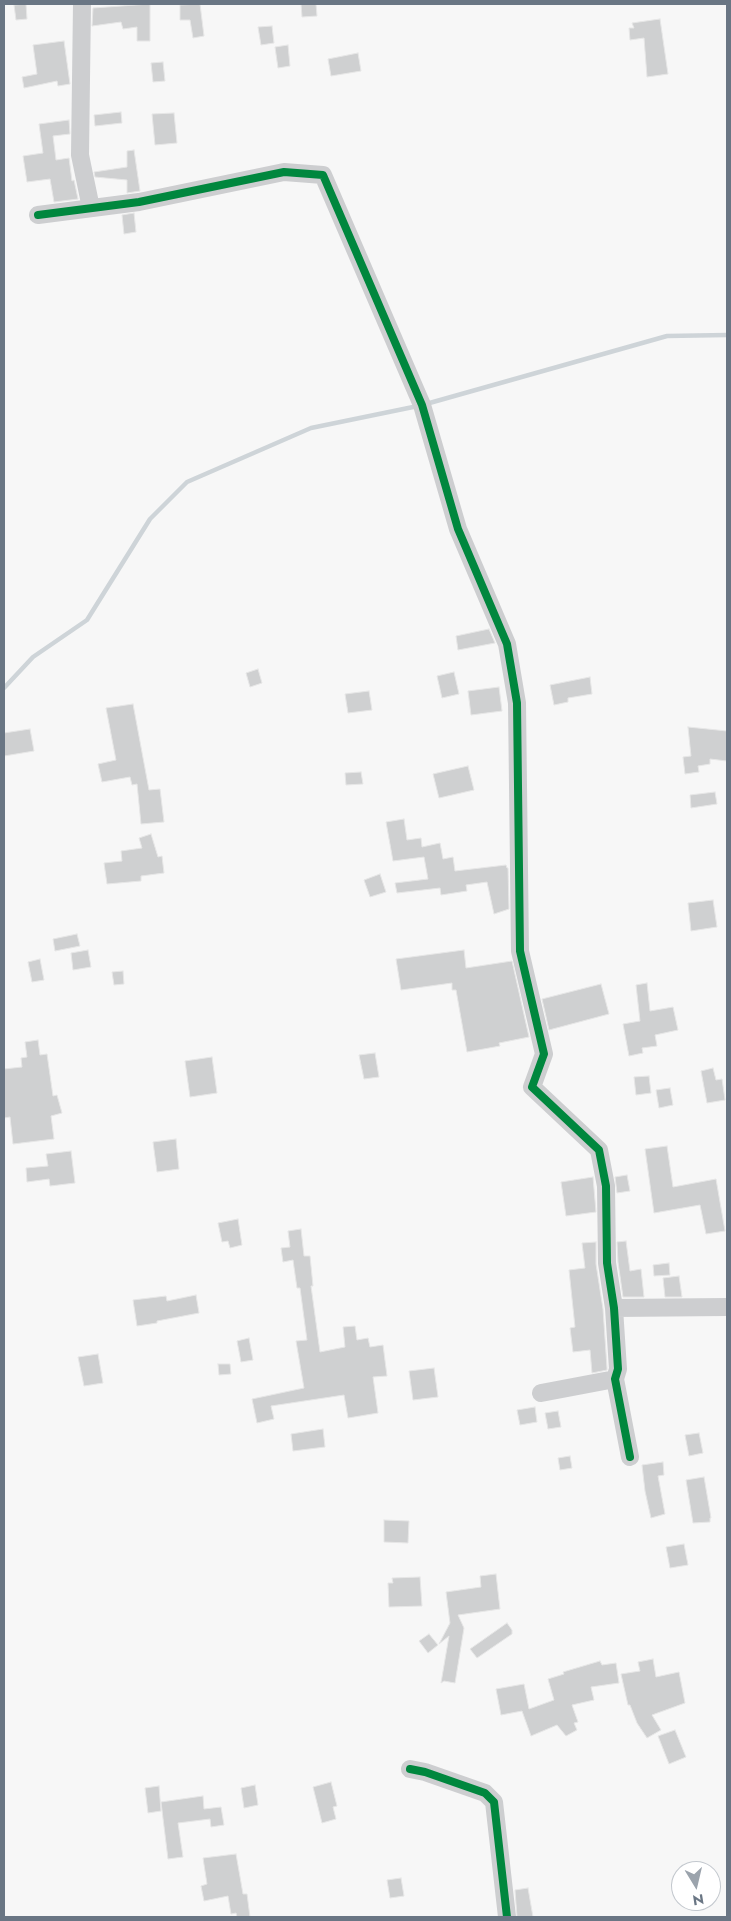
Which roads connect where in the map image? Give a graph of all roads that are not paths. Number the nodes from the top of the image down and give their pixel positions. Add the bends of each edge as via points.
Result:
1 (82, 4) edge
2 (91, 208) junction
3 (38, 216) dead end
4 (727, 1307) edge
5 (614, 1308) junction
6 (615, 1379) junction
7 (541, 1394) dead end
8 (630, 1457) dead end
9 (410, 1769) dead end
10 (507, 1917) edge

1 - 2 street via 80,155
2 - 3 street
2 - 5 street via 139,202 284,172 322,175 422,405 458,529 507,644 517,703 520,951 544,1054 532,1087 599,1150 606,1186 607,1263
4 - 5 street
5 - 6 street via 618,1369
6 - 7 street
6 - 8 street
9 - 10 street via 485,1793 494,1802

